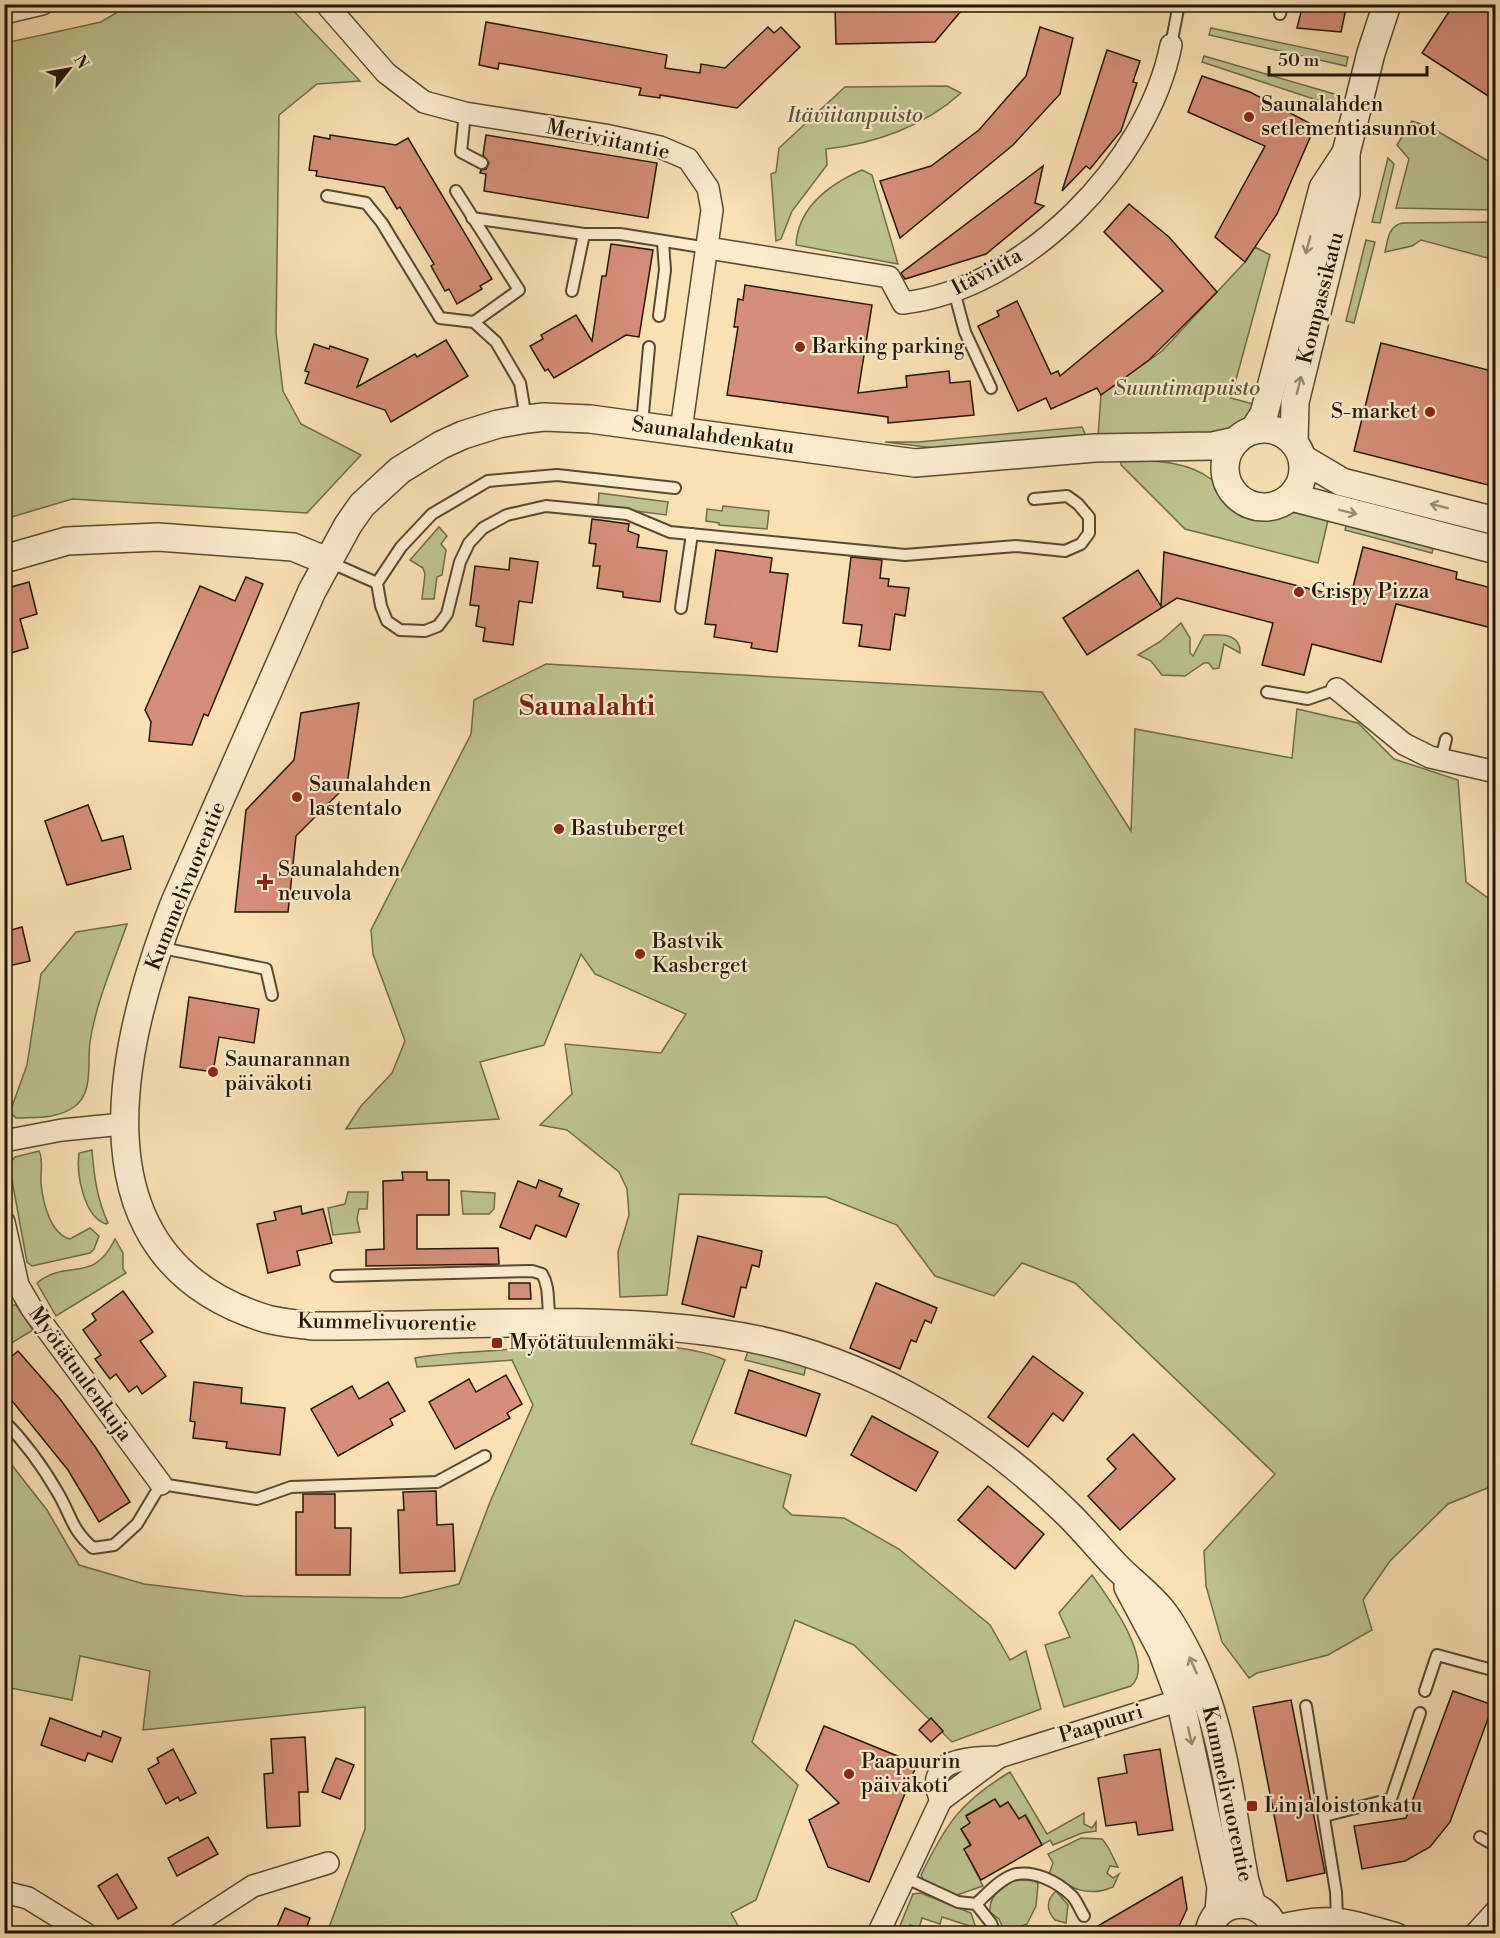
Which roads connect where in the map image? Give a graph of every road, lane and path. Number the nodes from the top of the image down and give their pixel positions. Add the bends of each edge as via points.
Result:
1 (42, 4) edge
2 (326, 4) edge
3 (1179, 4) edge
4 (1387, 4) edge
5 (4, 14) edge
6 (1171, 45) joint
7 (465, 113) junction
8 (1346, 153) junction
9 (482, 163) dead end
10 (456, 191) dead end
11 (327, 196) dead end
12 (472, 218) junction
13 (584, 234) junction
14 (663, 242) junction
15 (708, 248) junction
16 (572, 291) dead end
17 (954, 291) junction
18 (659, 316) dead end
19 (474, 322) junction
20 (648, 347) dead end
21 (991, 388) dead end
22 (526, 419) junction
23 (642, 426) junction
24 (681, 430) junction
25 (1245, 436) junction
26 (1153, 448) junction
27 (1298, 451) junction
28 (1227, 481) junction
29 (675, 488) dead end
30 (1291, 497) junction
31 (1034, 499) dead end
32 (1496, 521) edge
33 (692, 534) junction
34 (1496, 550) edge
35 (4, 558) edge
36 (327, 561) junction
37 (377, 583) junction
38 (681, 608) dead end
39 (1337, 689) joint
40 (1268, 692) dead end
41 (1496, 772) edge
42 (159, 944) junction
43 (272, 995) dead end
44 (123, 1124) junction
45 (4, 1141) edge
46 (4, 1222) edge
47 (336, 1276) dead end
48 (551, 1323) junction
49 (4, 1420) edge
50 (485, 1456) dead end
51 (161, 1484) junction
52 (1496, 1671) edge
53 (1425, 1691) dead end
54 (1192, 1697) junction
55 (1306, 1706) dead end
56 (1420, 1713) dead end
57 (1324, 1816) junction
58 (1480, 1837) dead end
59 (1496, 1846) edge
60 (328, 1863) dead end
61 (904, 1877) junction
62 (4, 1893) edge
63 (976, 1904) junction
64 (1252, 1905) junction
65 (1496, 1911) edge
66 (1084, 1916) dead end
67 (1337, 1918) junction
68 (1214, 1922) edge
69 (1274, 1930) edge
70 (86, 1934) edge
71 (179, 1934) edge
72 (878, 1934) edge
73 (995, 1934) edge
74 (1397, 1934) edge
75 (1475, 1934) edge

1 - 5 street
2 - 7 street, Meriviitantie via 401,87 424,102
3 - 6 lane
4 - 8 street, Kompassikatu
6 - 17 street, Itäviitta via 1166,75 1145,121 1087,201 1035,246
7 - 9 lane via 461,152
7 - 15 street, Meriviitantie via 660,147 688,159 708,188 712,210
8 -> 25 street, Kompassikatu via 1323,188 1264,414
27 -> 8 street, Kompassikatu via 1295,402 1346,194
10 - 12 lane
11 - 19 lane via 366,203 440,318
12 - 13 lane
12 - 19 lane via 519,290
13 - 14 lane via 620,234
13 - 16 lane
14 - 15 lane
14 - 18 lane via 665,270
15 - 17 street, Itäviitta via 889,277 903,303
15 - 24 street, Meriviitantie
17 - 21 lane via 965,332
19 - 22 lane via 496,342 520,383
20 - 23 lane
22 - 23 street, Saunalahdenkatu via 570,418
22 - 36 street, Saunalahdenkatu via 463,435 400,470 362,505
23 - 24 street, Saunalahdenkatu
24 - 26 street, Saunalahdenkatu via 915,463 1095,448
25 - 26 street, Saunalahdenkatu via 1214,446
25 - 27 street via 1280,432
25 - 28 street via 1227,455
26 - 28 street, Saunalahdenkatu via 1199,463
27 - 30 street via 1300,484
32 -> 27 street via 1342,482
28 - 30 street via 1238,497 1255,506 1274,506
29 - 37 lane via 557,474 488,481 432,514 400,547
30 -> 34 street
31 - 33 lane via 1067,496 1078,504 1089,518 1089,533 1082,544 1065,551 1016,546 905,555
33 - 37 lane via 670,532 627,514 546,506 507,515 483,528 469,543 447,614 438,626 425,631 400,630 387,621
33 - 38 lane
35 - 36 street via 67,541 147,537 293,547
36 - 37 lane
36 - 42 street, Kummelivuorentie
39 - 40 lane via 1308,699
39 - 41 street via 1404,744 1444,749
42 - 43 lane via 266,969
42 - 44 street, Kummelivuorentie via 131,1044
44 - 45 street
44 - 48 street, Kummelivuorentie via 130,1182 152,1236 186,1276 237,1308 269,1320 312,1326
46 - 51 street, Myötätuulenkuja via 18,1286
47 - 48 lane via 532,1271 542,1274 548,1284 547,1311
48 - 54 street, Kummelivuorentie via 643,1324 721,1333 847,1367 903,1393 1004,1459 1069,1515 1163,1611 1193,1664
49 - 51 lane via 25,1442 59,1494 77,1534 93,1548 114,1545 137,1524
50 - 51 lane via 437,1482 291,1487 257,1499
52 - 53 lane via 1437,1655
54 - 61 street, Paapuuri via 999,1757 941,1800
54 - 64 street, Kummelivuorentie via 1217,1732
54 -> 68 street, Kummelivuorentie via 1221,1887
55 - 57 lane
56 - 57 lane via 1390,1799
57 - 67 lane
58 - 59 lane
60 - 71 street via 253,1886
61 - 63 lane via 958,1902
61 - 72 street, Paapuuri
62 - 70 street via 28,1898
63 - 66 lane via 1000,1882 1014,1875 1030,1874 1046,1878 1072,1896
63 - 73 lane
64 - 68 street via 1235,1904
64 - 69 street via 1269,1917
65 - 75 street
67 - 69 street via 1310,1917
67 - 74 street

